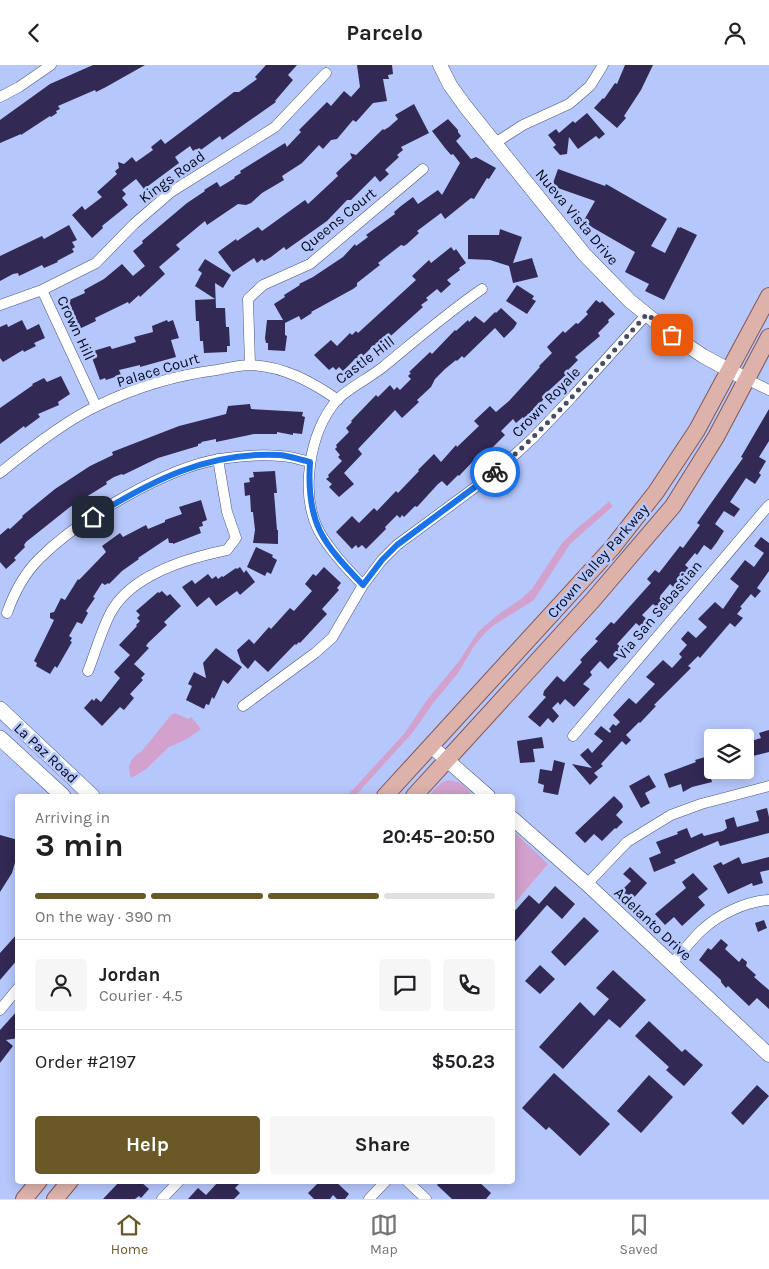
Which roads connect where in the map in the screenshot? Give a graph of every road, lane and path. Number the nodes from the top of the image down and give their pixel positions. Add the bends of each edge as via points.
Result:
1 (51, 65) edge
2 (440, 65) edge
3 (604, 65) edge
4 (326, 73) dead end
5 (0, 97) edge
6 (495, 143) junction
7 (423, 169) dead end
8 (482, 289) dead end
9 (42, 290) junction
10 (769, 296) edge
11 (0, 305) edge
12 (647, 314) junction
13 (769, 337) edge
14 (250, 365) junction
15 (728, 370) junction
16 (746, 379) junction
17 (769, 390) edge
18 (338, 400) junction
19 (96, 406) junction
20 (218, 459) junction
21 (310, 462) junction
22 (0, 473) edge
23 (769, 505) edge
24 (363, 585) junction
25 (7, 613) dead end
26 (88, 671) dead end
27 (244, 706) dead end
28 (0, 709) edge
29 (573, 735) dead end
30 (0, 738) edge
31 (431, 746) junction
32 (447, 761) junction
33 (769, 786) edge
34 (61, 794) edge
35 (90, 794) edge
36 (387, 794) edge
37 (416, 794) edge
38 (486, 794) edge
39 (515, 821) edge
40 (586, 884) junction
41 (769, 901) edge
42 (671, 964) junction
43 (15, 991) edge
44 (0, 1010) edge
45 (769, 1055) edge
46 (36, 1184) edge
47 (68, 1184) edge
48 (176, 1184) edge
49 (383, 1184) edge
50 (410, 1184) edge
51 (24, 1199) edge
52 (55, 1199) edge
53 (162, 1199) edge
54 (369, 1199) edge
55 (426, 1199) edge

1 - 5 street
2 - 6 street, Nueva Vista Drive via 455,92
3 - 6 street via 590,86 569,104 523,125
4 - 9 street, Kings Road via 275,127 171,192 96,263
6 - 12 street, Nueva Vista Drive via 584,254
7 - 14 street, Queens Court via 310,264 263,285 248,299
8 - 18 street, Castle Hill
9 - 11 street, Kings Road
9 - 19 street, Crown Hill
10 - 15 main road, Crown Valley Parkway
12 - 15 street, Nueva Vista Drive via 672,335
12 - 24 street, Crown Royale via 534,437 496,471 397,545
13 - 16 main road, Crown Valley Parkway
14 - 18 street, Palace Court via 281,371 311,382
14 - 19 street, Palace Court via 199,372 143,387
15 - 16 street, Nueva Vista Drive
15 - 31 main road, Crown Valley Parkway via 696,430 635,519
16 - 17 street, Nueva Vista Drive
16 - 32 main road, Crown Valley Parkway via 716,437 673,506
18 - 21 street, Castle Hill via 322,424
19 - 22 street, Palace Court
20 - 21 street via 282,455
20 - 25 street via 133,492 79,525 39,559 16,590
20 - 26 street via 227,512 236,538 233,543 227,550 164,569 140,582 110,614
21 - 24 street, Castle Hill via 308,488 319,531 336,557
23 - 29 street, Via San Sebastian
24 - 27 street, Crown Royale via 332,638
28 - 35 main road, La Paz Road
30 - 34 main road, La Paz Road
31 - 32 street
31 - 36 main road, Crown Valley Parkway
32 - 37 main road, Crown Valley Parkway
32 - 38 street
33 - 40 street via 671,815 627,841
39 - 40 street, Adelanto Drive
40 - 42 street, Adelanto Drive
41 - 42 street via 742,907 704,928
42 - 45 street, Adelanto Drive
43 - 44 street
46 - 51 main road
47 - 52 main road
48 - 53 street
49 - 54 street
50 - 55 street

